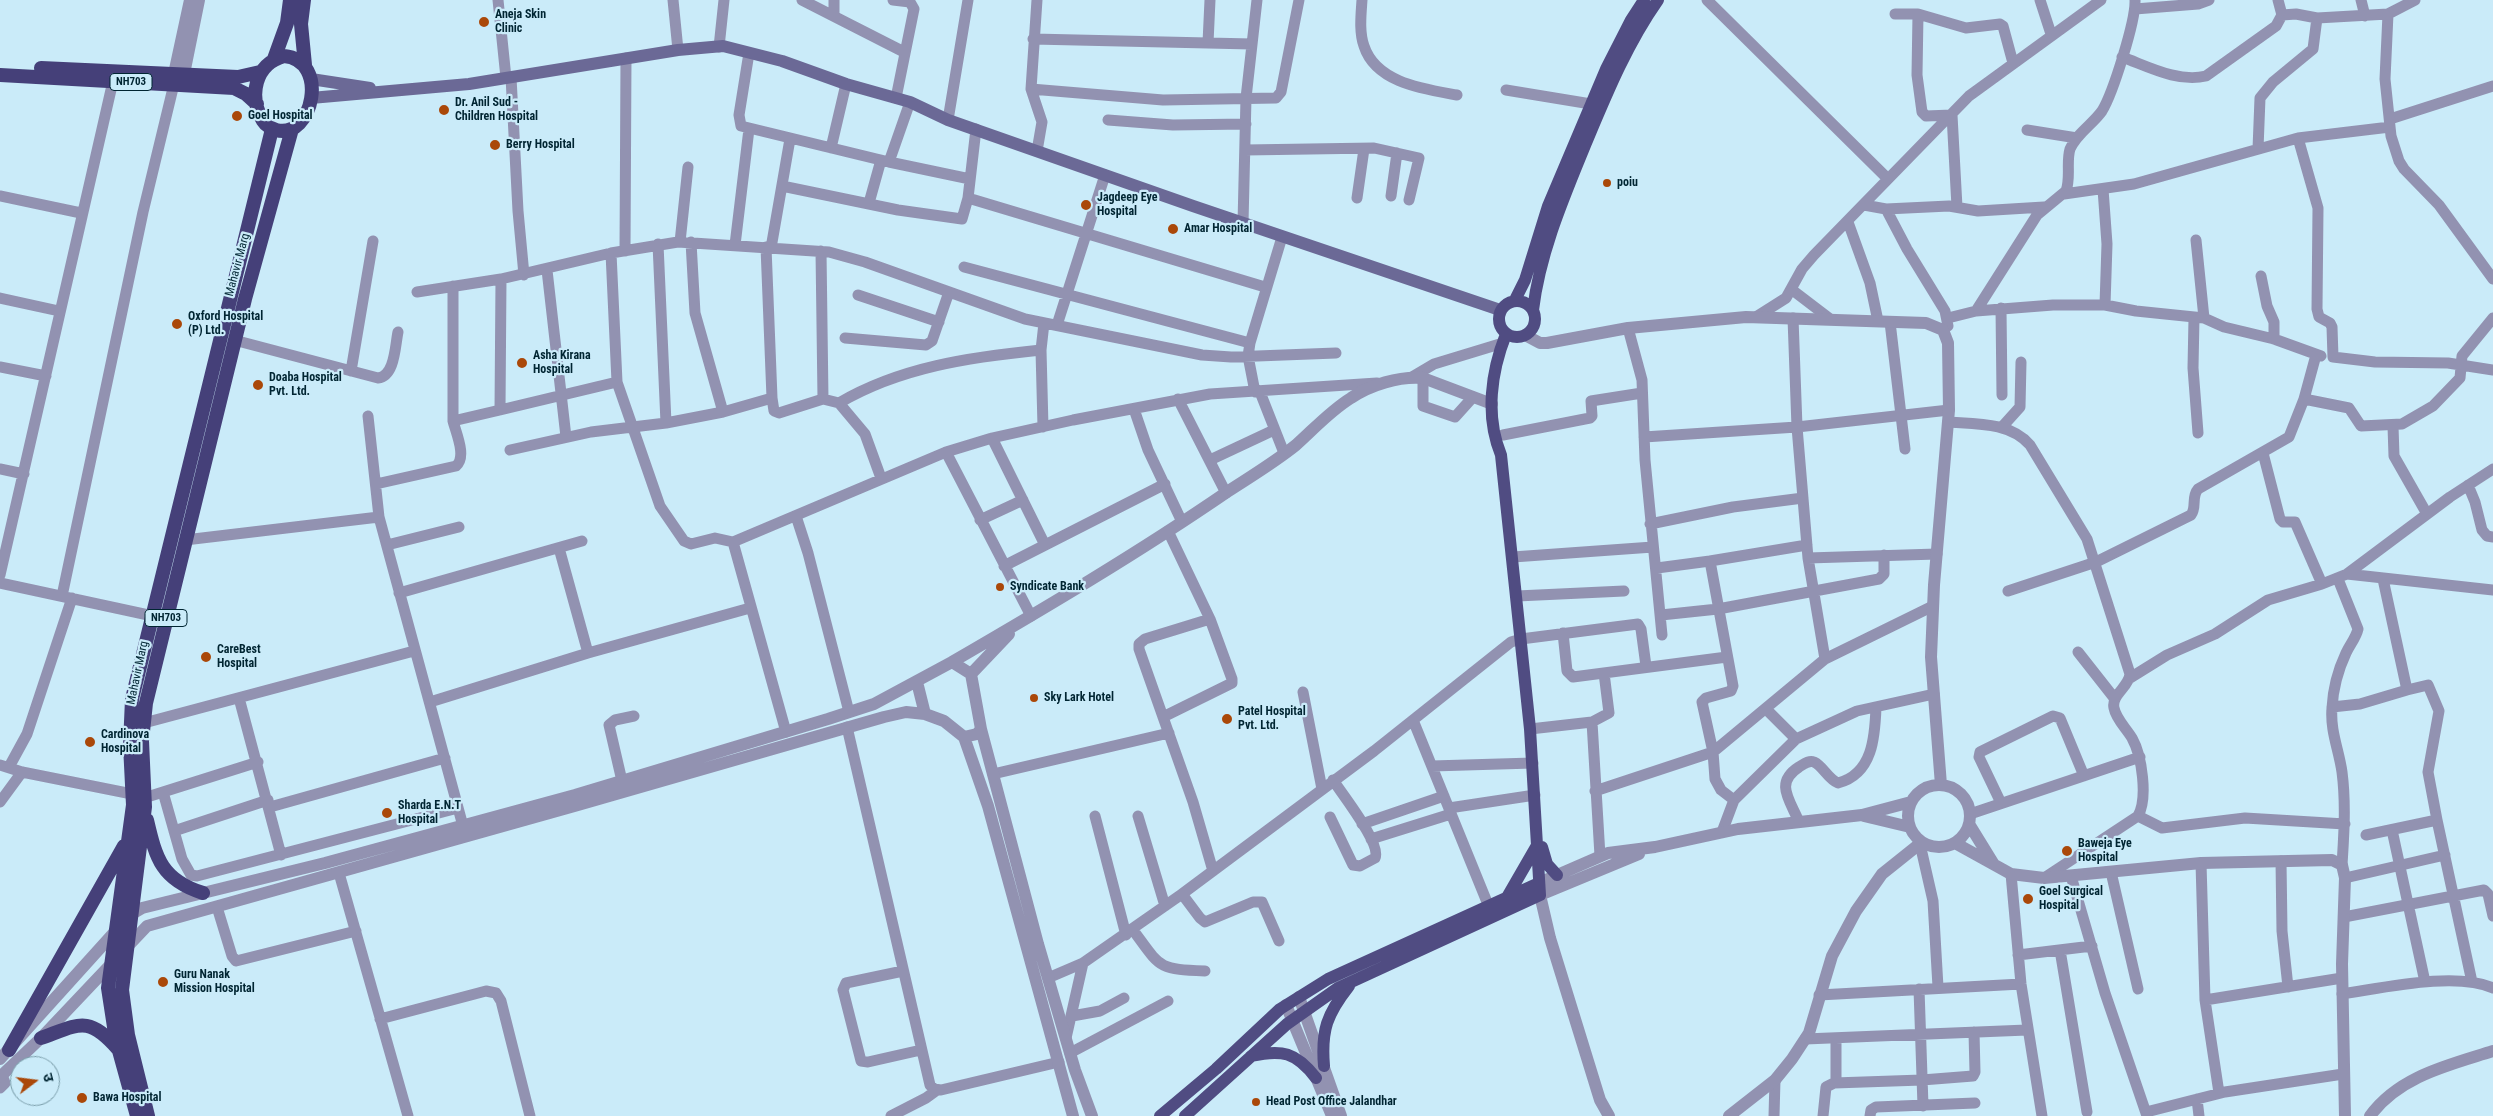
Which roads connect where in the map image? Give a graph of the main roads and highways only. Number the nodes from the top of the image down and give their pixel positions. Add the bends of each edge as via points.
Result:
1 (290, 0) edge
2 (304, 0) edge
3 (1644, 0) edge
4 (1658, 0) edge
5 (274, 59) junction
6 (306, 65) junction
7 (0, 66) edge
8 (1613, 67) junction
9 (260, 72) junction
10 (0, 76) edge
11 (177, 78) junction
12 (311, 79) junction
13 (390, 92) junction
14 (311, 98) junction
15 (257, 104) junction
16 (272, 129) junction
17 (292, 129) junction
18 (1573, 162) junction
19 (1515, 300) junction
20 (1500, 310) junction
21 (1533, 310) junction
22 (1512, 337) junction
23 (1501, 455) junction
24 (141, 799) junction
25 (1536, 828) junction
26 (128, 838) junction
27 (1537, 844) junction
28 (1557, 875) road end
29 (1539, 889) junction
30 (203, 893) road end
31 (1506, 899) junction
32 (1352, 982) junction
33 (41, 1038) road end
34 (119, 1050) junction
35 (5, 1054) edge
36 (1248, 1057) junction
37 (1324, 1066) road end
38 (1316, 1078) road end
39 (136, 1116) edge
40 (148, 1116) edge
41 (1160, 1116) edge
42 (1185, 1116) edge

1 - 5 highway via 287,23
2 - 6 highway via 301,24
3 - 8 main road via 1630,20
4 - 8 main road
5 - 6 highway via 292,57
5 - 9 highway
6 - 12 highway, NH703
7 - 11 highway, NH703
8 - 18 main road
9 - 11 highway, NH703 via 238,77
9 - 15 highway, NH703 via 255,91
10 - 11 highway, NH703 via 113,81
11 - 15 highway, NH703 via 234,88
12 - 13 main road
12 - 14 highway, NH703
13 - 14 main road
13 - 20 main road via 469,84 719,46 782,61 910,102 948,120
14 - 17 highway, NH703 via 304,118
15 - 16 highway, NH703 via 265,124
16 - 17 highway
16 - 24 highway, Mahavir Marg / NH703 via 132,699 130,745
17 - 24 highway, Mahavir Marg / NH703 via 234,340 146,703
18 - 19 main road via 1548,206 1525,280
18 - 21 main road via 1536,285
19 - 20 main road
19 - 21 main road via 1526,303
20 - 22 main road via 1498,321
21 - 22 main road via 1535,319 1531,330
22 - 23 main road via 1502,370 1499,404 1503,435
22 - 23 main road via 1495,369 1492,404 1496,443
23 - 25 main road via 1530,728
24 - 26 highway, Mahavir Marg / NH703
24 - 30 highway via 151,837 168,874 183,887
24 - 40 highway, Mahavir Marg / NH703 via 122,990 128,1035
25 - 27 main road
25 - 28 main road via 1547,864
26 - 34 highway, Mahavir Marg / NH703 via 108,988
26 - 35 highway
27 - 29 main road
27 - 31 main road
29 - 31 main road
29 - 32 main road
31 - 41 main road via 1328,978 1286,1006
32 - 36 main road via 1292,1020
32 - 37 main road via 1333,1007 1325,1027 1322,1043
33 - 34 highway via 78,1025 90,1026 105,1034
34 - 39 highway, Mahavir Marg / NH703
36 - 38 main road via 1277,1052 1293,1056 1304,1062
36 - 42 main road

